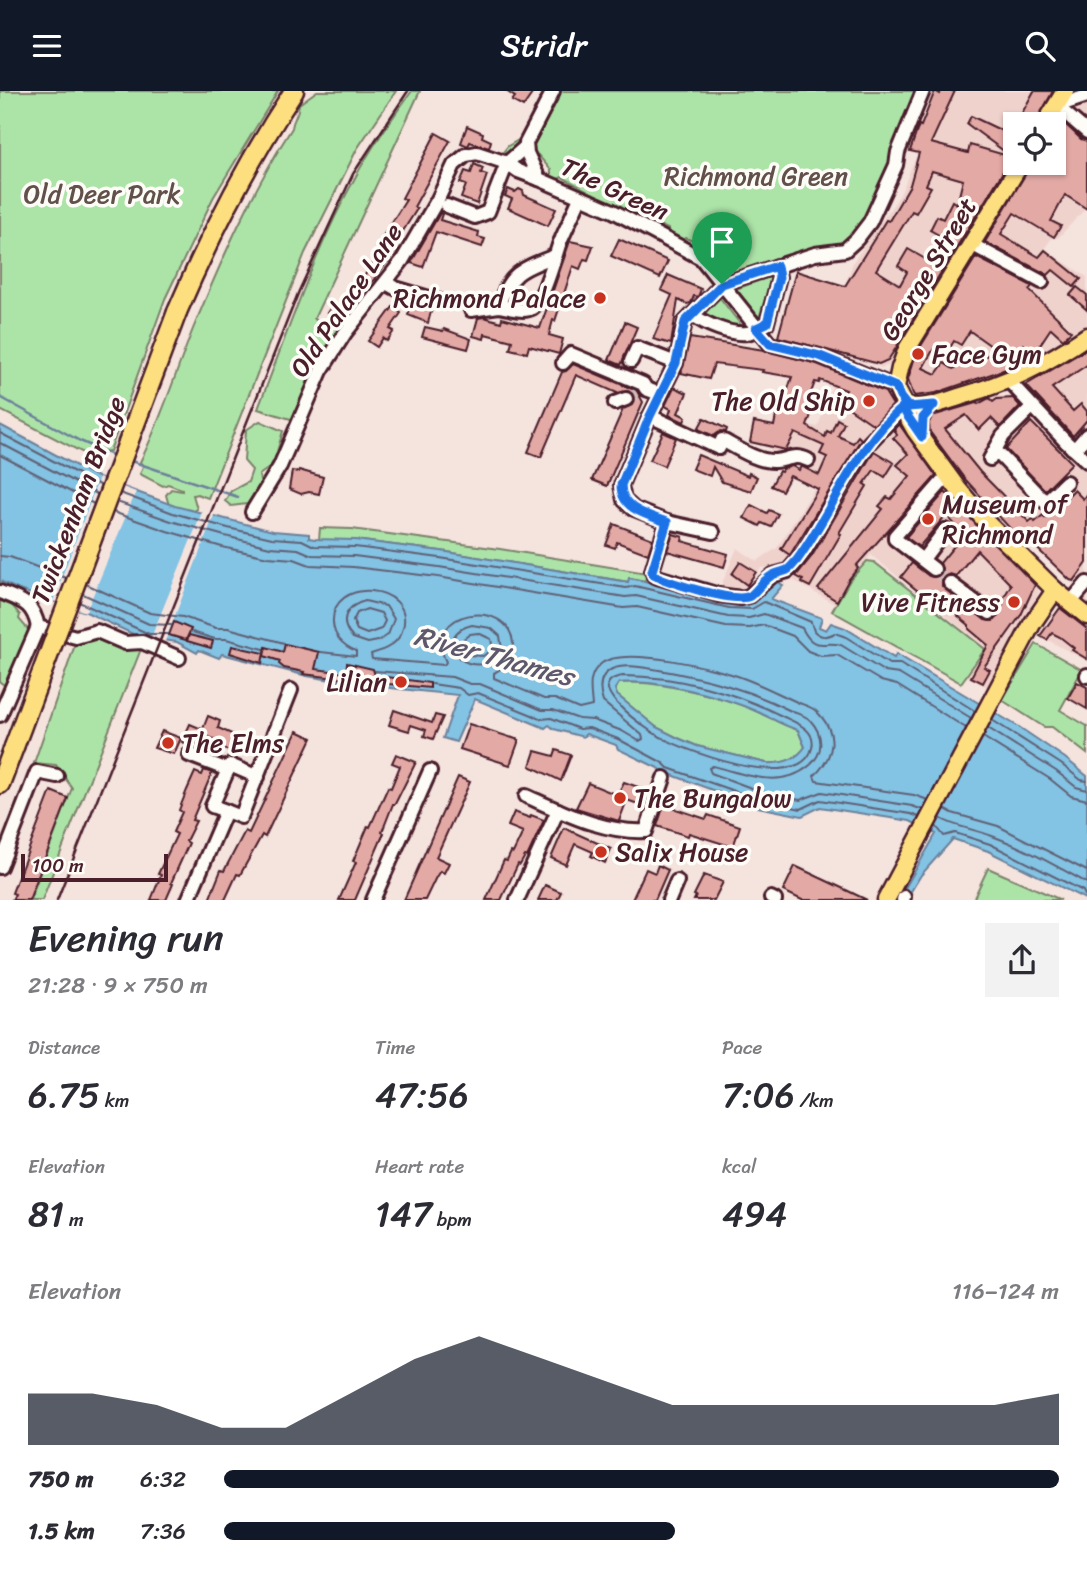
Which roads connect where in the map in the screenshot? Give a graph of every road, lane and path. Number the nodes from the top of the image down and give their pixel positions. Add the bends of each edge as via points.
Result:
1 (294, 91) edge
2 (553, 91) edge
3 (923, 91) edge
4 (1065, 91) edge
5 (1087, 96) edge
6 (1057, 106) junction
7 (1053, 112) edge
8 (1087, 132) edge
9 (525, 145) junction
10 (506, 163) junction
11 (1014, 175) edge
12 (539, 179) junction
13 (580, 198) junction
14 (447, 207) dead end
15 (971, 244) junction
16 (555, 256) junction
17 (777, 266) junction
18 (1042, 282) dead end
19 (386, 283) junction
20 (722, 284) junction
21 (439, 301) dead end
22 (499, 306) junction
23 (471, 310) dead end
24 (693, 315) junction
25 (756, 328) junction
26 (1087, 336) edge
27 (631, 361) dead end
28 (563, 363) dead end
29 (676, 363) junction
30 (1009, 381) junction
31 (896, 387) junction
32 (660, 394) junction
33 (905, 405) junction
34 (934, 405) junction
35 (1032, 407) junction
36 (650, 416) junction
37 (1087, 435) edge
38 (922, 437) junction
39 (1072, 448) junction
40 (804, 456) dead end
41 (1087, 461) edge
42 (948, 475) junction
43 (1066, 482) dead end
44 (252, 512) dead end
45 (667, 522) junction
46 (945, 530) dead end
47 (713, 532) dead end
48 (950, 583) tunnel mouth
49 (1087, 583) edge
50 (1055, 590) junction
51 (0, 592) edge
52 (1070, 603) junction
53 (990, 613) dead end
54 (1087, 616) edge
55 (38, 627) junction
56 (179, 658) dead end
57 (291, 690) dead end
58 (0, 715) edge
59 (189, 755) dead end
60 (228, 770) junction
61 (430, 771) dead end
62 (58, 776) dead end
63 (258, 777) junction
64 (664, 778) dead end
65 (0, 784) edge
66 (526, 796) dead end
67 (558, 810) junction
68 (226, 811) junction
69 (0, 867) edge
70 (677, 881) dead end
71 (188, 900) edge
72 (373, 900) edge
73 (517, 900) edge
74 (669, 900) edge
75 (886, 900) edge

1 - 65 highway, Twickenham Bridge, bridge via 237,185 177,312
2 - 9 street
3 - 17 street via 896,165 870,222 857,239 845,250
4 - 6 main road
5 - 6 street
6 - 7 main road
6 - 8 street
9 - 10 street
9 - 12 street, The Green
10 - 12 street, Old Palace Lane
10 - 14 street via 488,212 475,217
10 - 19 street, Old Palace Lane via 477,153 458,160
11 - 15 main road, George Street
12 - 13 street, The Green
13 - 16 street
13 - 20 street, The Green via 701,258
15 - 18 street
15 - 31 main road, George Street via 907,349
16 - 22 street via 521,269 511,278
16 - 22 street via 532,308
17 - 20 street
17 - 25 street via 779,277 767,323
19 - 21 street
19 - 44 street, Old Palace Lane via 321,371 280,466
20 - 24 street
20 - 25 street, The Green
22 - 23 street
24 - 25 street via 731,331 749,334
24 - 29 street via 682,330
25 - 31 street, The Green via 770,344 820,356
26 - 30 main road
27 - 29 street via 637,348
28 - 32 street via 571,355 643,384 643,391
29 - 32 street
30 - 34 main road
30 - 35 street
31 - 33 main road
32 - 36 street
33 - 34 main road
33 - 38 main road
33 - 45 street via 869,443 804,552 788,571 775,574 749,596 719,595 654,576
34 - 38 main road via 923,418
35 - 39 street
35 - 43 street via 1003,436 993,455 1045,502
36 - 40 street via 719,447 722,440 775,461
36 - 45 street via 621,493 634,509
37 - 39 street
38 - 42 main road
39 - 41 street
42 - 46 street via 895,539 929,562
42 - 50 main road via 988,524
45 - 47 street
48 - 53 street
49 - 52 street
50 - 52 main road
50 - 75 main road via 1032,624
51 - 55 street via 29,605
52 - 54 main road
55 - 56 street via 76,637 97,631 125,643 142,642
55 - 58 street
57 - 63 street
59 - 60 street
60 - 63 street via 230,765
60 - 68 street via 212,806
61 - 72 street
62 - 69 street via 37,772
63 - 68 street via 241,817
64 - 67 street via 646,831 615,831
66 - 67 street
67 - 73 street
68 - 71 street
70 - 74 street

